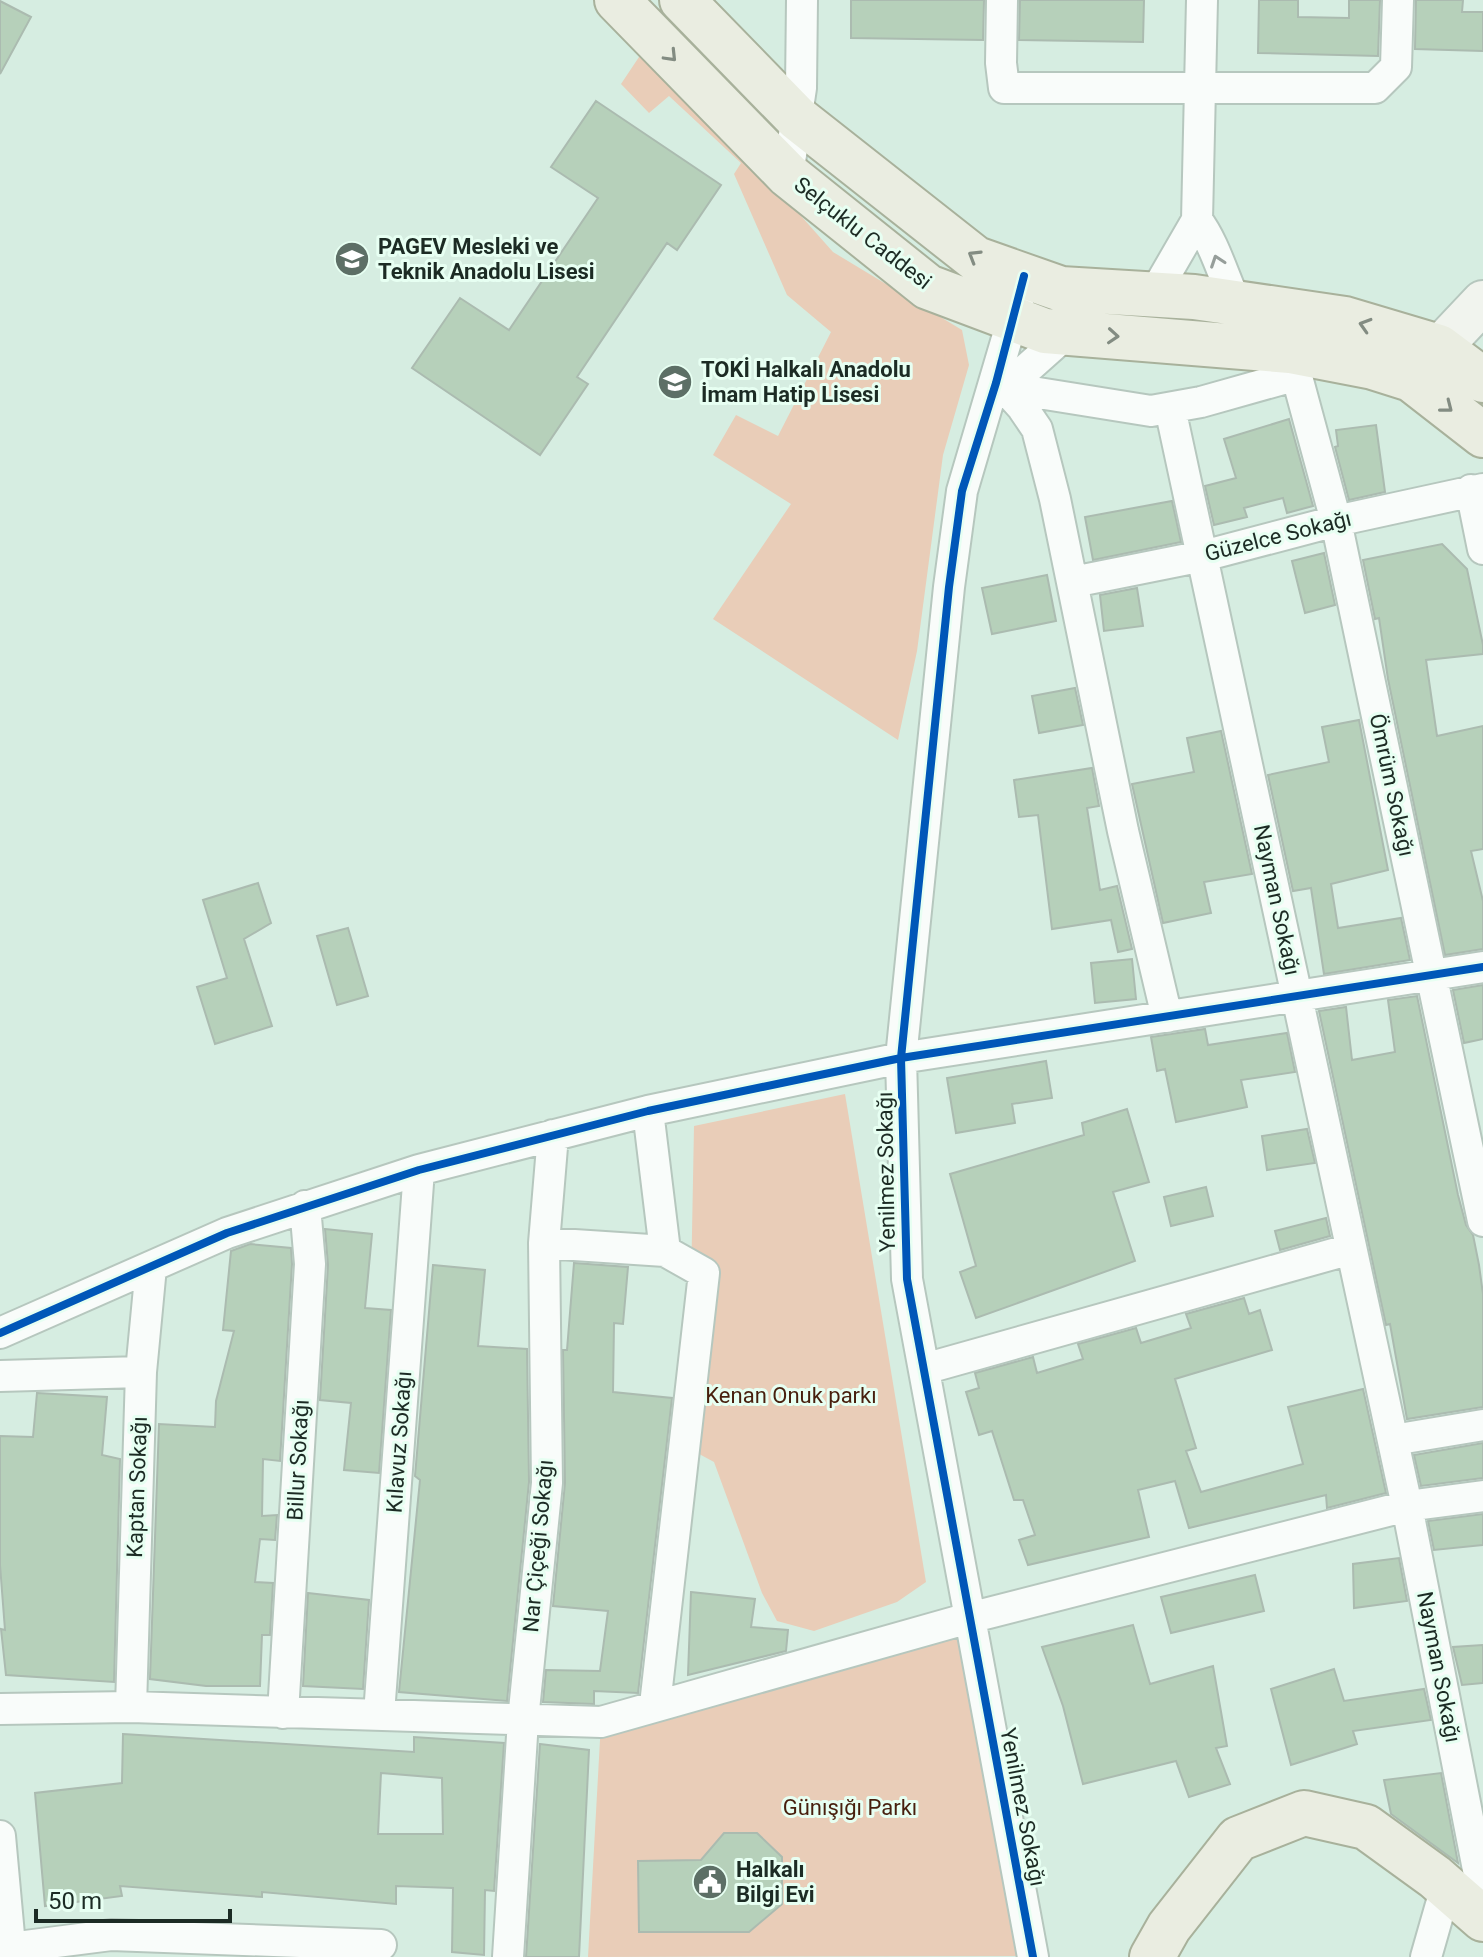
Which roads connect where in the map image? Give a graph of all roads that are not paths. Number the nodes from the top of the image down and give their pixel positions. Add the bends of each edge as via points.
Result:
1 (617, 0) edge
2 (682, 0) edge
3 (781, 0) edge
4 (802, 0) edge
5 (1002, 0) edge
6 (1202, 0) edge
7 (1398, 0) edge
8 (1199, 88) junction
9 (799, 103) junction
10 (788, 175) junction
11 (1197, 220) junction
12 (1024, 276) junction
13 (1148, 294) junction
14 (959, 299) junction
15 (1483, 302) edge
16 (1236, 303) junction
17 (1013, 319) junction
18 (1067, 333) junction
19 (1439, 347) junction
20 (1294, 363) junction
21 (1411, 379) junction
22 (1483, 380) edge
23 (998, 385) junction
24 (1170, 408) junction
25 (1483, 435) edge
26 (1477, 490) edge
27 (1336, 521) junction
28 (1483, 549) edge
29 (1203, 556) junction
30 (1073, 582) junction
31 (1483, 967) edge
32 (1432, 977) junction
33 (1297, 996) junction
34 (1167, 1017) junction
35 (901, 1058) junction
36 (648, 1111) junction
37 (553, 1135) junction
38 (419, 1170) junction
39 (305, 1206) junction
40 (1483, 1221) edge
41 (544, 1243) junction
42 (1351, 1249) junction
43 (665, 1251) junction
44 (151, 1267) junction
45 (0, 1333) edge
46 (924, 1369) junction
47 (141, 1372) junction
48 (0, 1376) edge
49 (1483, 1425) edge
50 (1393, 1440) junction
51 (1483, 1496) edge
52 (1407, 1506) junction
53 (969, 1618) junction
54 (655, 1705) junction
55 (131, 1707) junction
56 (0, 1709) edge
57 (283, 1713) junction
58 (379, 1714) junction
59 (523, 1720) junction
60 (0, 1836) edge
61 (1464, 1891) edge
62 (1483, 1919) edge
63 (381, 1945) dead end
64 (10, 1953) edge
65 (508, 1957) edge
66 (1033, 1957) edge
67 (1152, 1957) edge
68 (1426, 1957) edge

1 -> 10 main road, Selçuklu Caddesi
2 - 9 main road
3 - 9 street
4 - 9 street
5 - 8 street via 1004,88
6 - 8 street
7 - 8 street via 1396,67 1375,88
8 - 11 street
9 - 10 street
12 -> 9 main road via 976,259
10 - 14 main road, Selçuklu Caddesi via 928,287
11 - 13 street via 1160,284
16 -> 11 street via 1210,236
12 - 13 main road via 1061,289
12 - 17 street, Yenilmez Sokağı
13 - 16 main road
14 - 17 main road, Selçuklu Caddesi
14 - 23 street via 979,319
15 - 19 street
19 -> 16 main road via 1345,319
17 - 18 main road, Selçuklu Caddesi
17 - 23 street, Yenilmez Sokağı
18 -> 20 main road, Selçuklu Caddesi
18 - 23 street via 1021,374
19 - 21 street
19 - 22 main road
20 - 21 main road, Selçuklu Caddesi via 1373,367
20 - 24 street
20 - 27 street, Ömrüm Sokağı
21 -> 25 main road, Selçuklu Caddesi
23 - 24 street via 1116,408
23 - 30 street via 1037,429
23 - 35 street, Yenilmez Sokağı via 962,491
24 - 29 street, Nayman Sokağı
26 - 27 street, Güzelce Sokağı
26 - 28 street
27 - 29 street, Güzelce Sokağı
27 - 32 street, Ömrüm Sokağı
29 - 30 street, Güzelce Sokağı
29 - 33 street, Nayman Sokağı
30 - 34 street
31 - 32 street
32 - 33 street
32 - 40 street, Ömrüm Sokağı
33 - 34 street
33 - 42 street, Nayman Sokağı
34 - 35 street
35 - 36 street
35 - 46 street, Yenilmez Sokağı via 907,1279
36 - 37 street
36 - 43 street
37 - 38 street
37 - 41 street, Nar Çiçeği Sokağı
38 - 39 street
38 - 58 street, Kılavuz Sokağı
39 - 44 street
39 - 57 street, Billur Sokağı via 310,1264
41 - 43 street
41 - 59 street, Nar Çiçeği Sokağı via 547,1483
42 - 46 street
42 - 50 street, Nayman Sokağı
43 - 54 street via 704,1273
44 - 45 street
44 - 47 street, Kaptan Sokağı
46 - 53 street, Yenilmez Sokağı
47 - 48 street
47 - 55 street, Kaptan Sokağı
49 - 50 street
50 - 52 street, Nayman Sokağı
51 - 52 street
52 - 53 street
52 - 61 street, Nayman Sokağı
53 - 54 street
53 - 66 street, Yenilmez Sokağı
54 - 59 street via 601,1722
55 - 56 street
55 - 57 street
57 - 58 street
58 - 59 street
59 - 65 street, Nar Çiçeği Sokağı
60 - 64 street
61 - 62 main road
61 - 67 main road via 1366,1827 1304,1813 1238,1839
61 - 68 street
63 - 64 street via 111,1935

